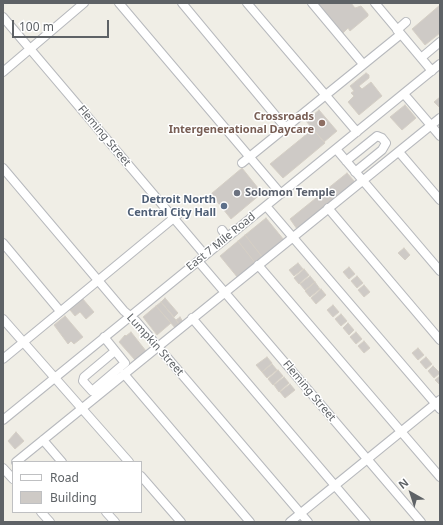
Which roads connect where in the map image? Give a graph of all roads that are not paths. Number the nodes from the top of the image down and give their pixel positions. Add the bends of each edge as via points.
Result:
1 (84, 3) edge
2 (119, 3) edge
3 (182, 3) edge
4 (247, 3) edge
5 (312, 3) edge
6 (375, 3) edge
7 (3, 17) edge
8 (406, 22) dead end
9 (399, 32) junction
10 (440, 42) edge
11 (30, 49) junction
12 (421, 58) junction
13 (363, 64) junction
14 (440, 64) edge
15 (432, 71) junction
16 (3, 72) edge
17 (404, 94) junction
18 (325, 95) junction
19 (440, 118) edge
20 (431, 126) junction
21 (285, 127) junction
22 (357, 132) junction
23 (440, 136) edge
24 (336, 149) junction
25 (399, 152) junction
26 (250, 157) junction
27 (346, 161) junction
28 (242, 163) dead end
29 (3, 168) edge
30 (355, 172) junction
31 (363, 181) junction
32 (281, 194) junction
33 (440, 200) edge
34 (266, 206) junction
35 (328, 208) junction
36 (181, 212) dead end
37 (174, 218) junction
38 (222, 230) dead end
39 (213, 237) dead end
40 (227, 237) junction
41 (293, 238) junction
42 (3, 243) edge
43 (219, 244) junction
44 (205, 255) junction
45 (198, 261) junction
46 (258, 265) junction
47 (440, 271) edge
48 (98, 280) junction
49 (225, 292) junction
50 (60, 311) junction
51 (130, 316) junction
52 (192, 318) junction
53 (3, 319) edge
54 (104, 337) junction
55 (440, 340) edge
56 (23, 342) junction
57 (157, 346) junction
58 (115, 351) junction
59 (3, 359) edge
60 (124, 374) junction
61 (54, 377) junction
62 (438, 404) edge
63 (82, 409) junction
64 (5, 415) edge
65 (401, 432) junction
66 (43, 440) junction
67 (367, 459) junction
68 (17, 461) edge
69 (61, 461) edge
70 (128, 461) edge
71 (4, 470) edge
72 (142, 477) edge
73 (440, 477) edge
74 (12, 478) edge
75 (335, 486) junction
76 (43, 513) edge
77 (107, 513) edge
78 (301, 513) junction
79 (50, 522) edge
80 (114, 522) edge
81 (181, 522) edge
82 (250, 522) edge
83 (290, 522) edge
84 (308, 522) edge
85 (366, 522) edge
86 (421, 522) edge

1 - 11 street
2 - 26 street
3 - 21 street
4 - 18 street
5 - 13 street
6 - 9 street
7 - 11 street, Fleming Street
8 - 9 street
9 - 12 street
9 - 13 street
10 - 12 street
11 - 16 street
11 - 37 street, Fleming Street
12 - 15 street
13 - 18 street
14 - 15 street, East 7 Mile Road
15 - 17 street, East 7 Mile Road
17 - 20 street
17 - 22 street, East 7 Mile Road
18 - 21 street
18 - 22 street
19 - 20 street
20 - 23 street
20 - 25 street
21 - 26 street
22 - 24 street, East 7 Mile Road
24 - 27 street
24 - 32 street, East 7 Mile Road
25 - 31 street
25 - 33 street
26 - 28 street
26 - 32 street
27 - 30 street
27 - 30 street via 376,136 382,138 386,143 382,150
29 - 48 street, Lumpkin Street
30 - 31 street
31 - 35 street
31 - 47 street
32 - 34 street, East 7 Mile Road
34 - 40 street, East 7 Mile Road
34 - 41 street
35 - 41 street
35 - 55 street
36 - 37 street
37 - 44 street, Fleming Street
37 - 48 street
38 - 40 street
39 - 43 street
40 - 43 street, East 7 Mile Road
41 - 46 street
41 - 62 street
42 - 50 street
43 - 44 street, East 7 Mile Road
44 - 45 street, East 7 Mile Road
45 - 49 street, Fleming Street
45 - 51 street, East 7 Mile Road
46 - 49 street
46 - 65 street
48 - 50 street
48 - 51 street, Lumpkin Street
49 - 52 street
49 - 67 street, Fleming Street
50 - 56 street
51 - 54 street, East 7 Mile Road
51 - 57 street, Lumpkin Street
52 - 57 street
52 - 75 street
53 - 56 street
54 - 58 street
54 - 61 street, East 7 Mile Road
56 - 59 street
56 - 61 street
57 - 60 street
57 - 78 street, Lumpkin Street
58 - 58 street via 125,363 92,391 83,381 84,377
60 - 63 street
60 - 82 street
61 - 63 street
61 - 64 street, East 7 Mile Road
62 - 65 street
63 - 66 street
63 - 70 street
65 - 67 street
65 - 73 street
66 - 68 street
66 - 69 street
67 - 75 street
67 - 86 street, Fleming Street
71 - 74 street
72 - 81 street
75 - 78 street
75 - 85 street
76 - 79 street
77 - 80 street
78 - 83 street
78 - 84 street, Lumpkin Street

